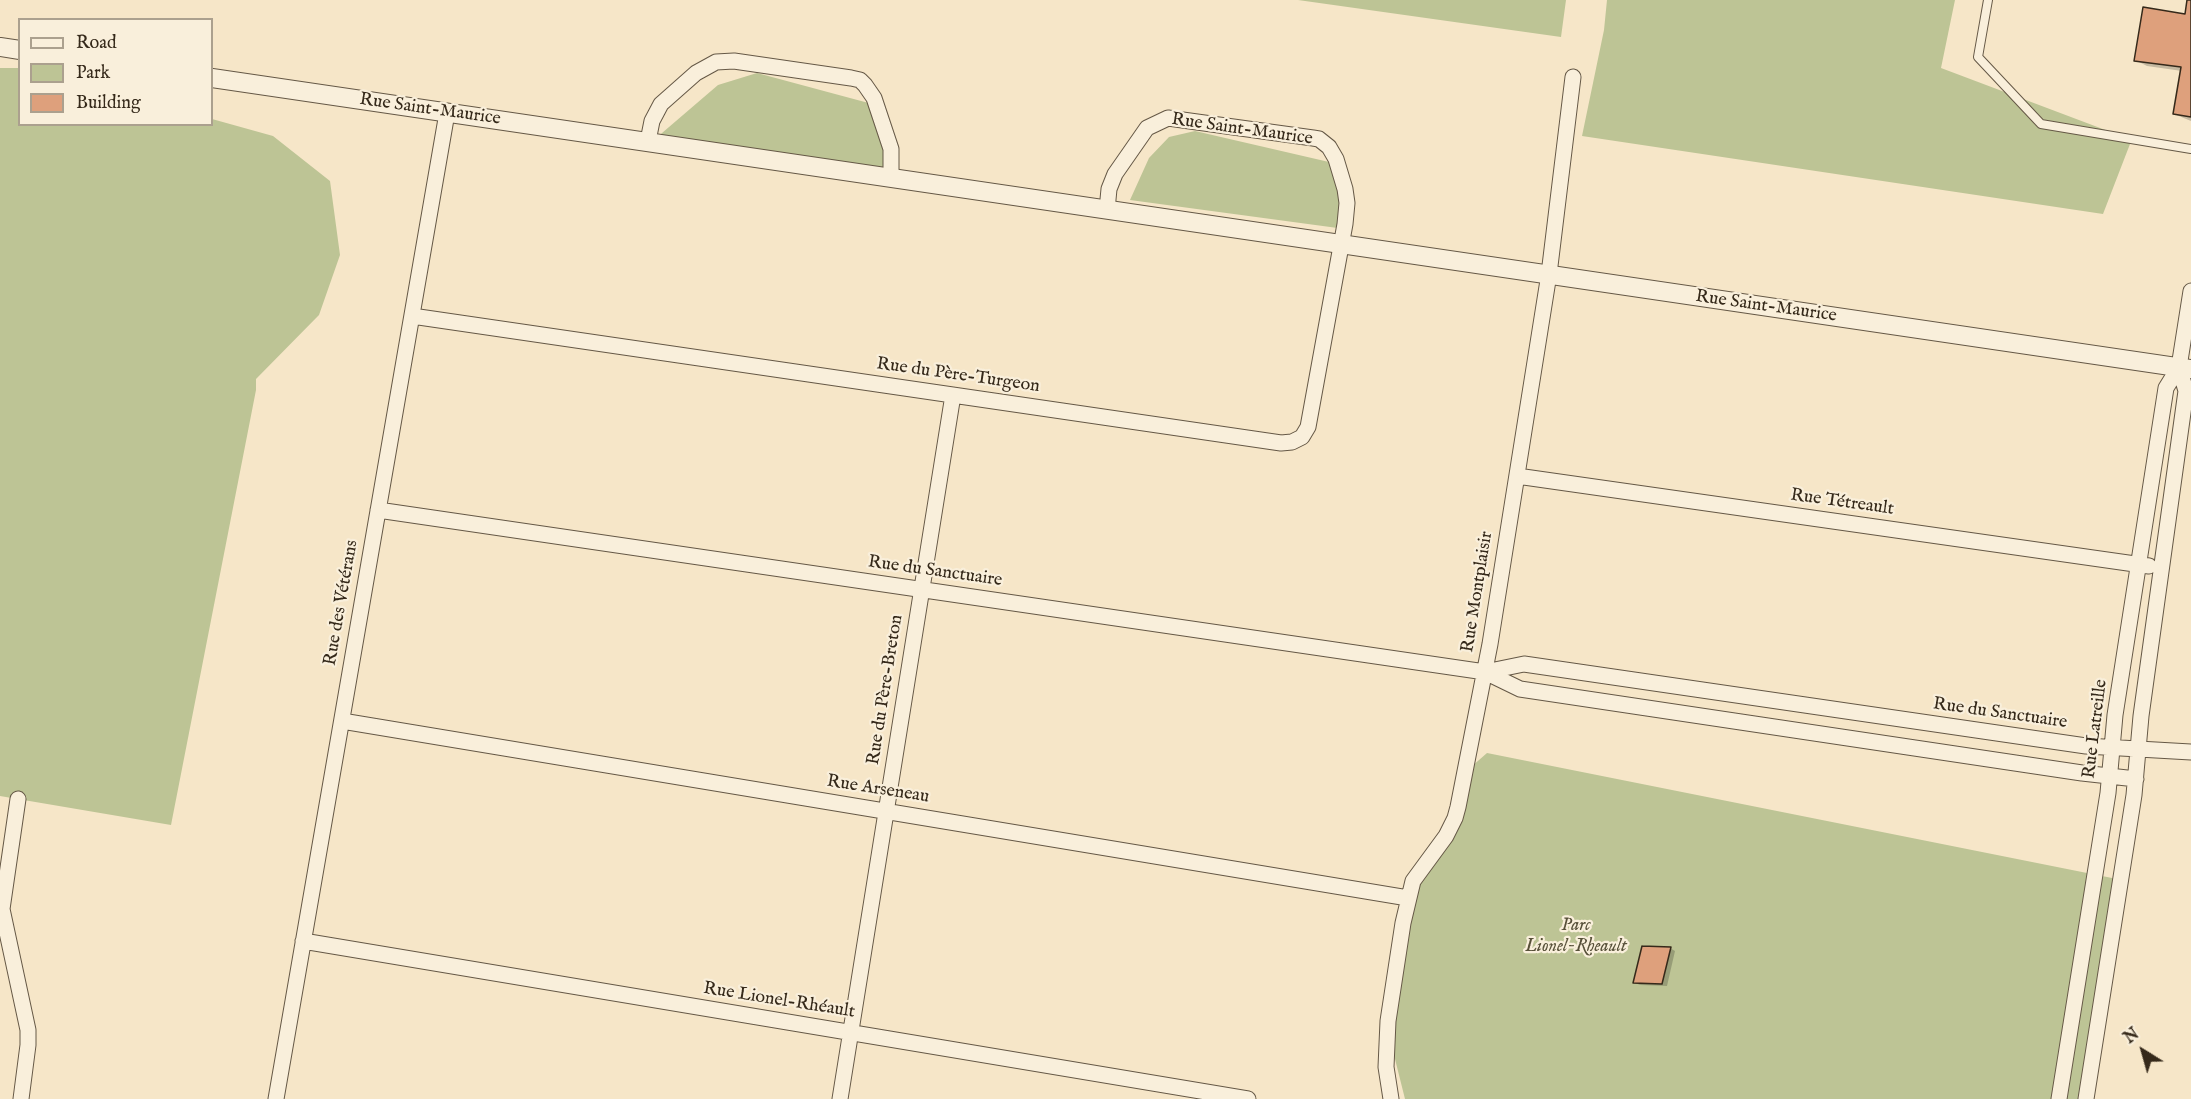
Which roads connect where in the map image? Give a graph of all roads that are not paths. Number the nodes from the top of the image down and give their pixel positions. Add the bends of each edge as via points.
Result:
1 (1988, 0) edge
2 (0, 47) edge
3 (18, 50) edge
4 (1573, 77) dead end
5 (213, 78) edge
6 (447, 113) junction
7 (648, 141) junction
8 (2191, 150) edge
9 (891, 177) junction
10 (1107, 210) junction
11 (1341, 244) junction
12 (1549, 274) junction
13 (2191, 291) edge
14 (412, 316) junction
15 (2185, 368) edge
16 (953, 395) junction
17 (1517, 476) junction
18 (378, 510) junction
19 (2139, 565) junction
20 (2162, 568) junction
21 (922, 590) junction
22 (1485, 672) junction
23 (1805, 705) junction
24 (342, 721) junction
25 (1801, 731) junction
26 (2112, 748) junction
27 (2138, 748) junction
28 (2191, 752) edge
29 (2110, 777) junction
30 (2136, 779) junction
31 (18, 799) dead end
32 (886, 811) junction
33 (1408, 898) junction
34 (1, 909) edge
35 (303, 941) junction
36 (2070, 1032) junction
37 (851, 1033) junction
38 (2096, 1036) junction
39 (21, 1099) edge
40 (276, 1099) edge
41 (840, 1099) edge
42 (1248, 1099) edge
43 (1391, 1099) edge
44 (2059, 1099) edge
45 (2086, 1099) edge

1 - 8 lane via 1978,57 2041,124
2 - 3 street
4 - 12 street, Rue Montplaisir
5 - 6 street, Rue Saint-Maurice
6 - 7 street, Rue Saint-Maurice
6 - 14 street, Rue des Vétérans
7 - 9 street, Rue Saint-Maurice
7 - 9 street via 661,104 709,65 728,60 828,74 860,80 869,90 893,156
9 - 10 street, Rue Saint-Maurice
10 - 11 street, Rue Saint-Maurice
10 - 11 street, Rue Saint-Maurice via 1115,174 1143,133 1160,120 1178,118 1313,138 1324,143 1336,159 1347,195
11 - 12 street, Rue Saint-Maurice
11 - 16 street, Rue du Père-Turgeon via 1308,427 1297,440 1281,443
12 - 15 street, Rue Saint-Maurice
12 - 17 street, Rue Montplaisir
13 - 15 street, Rue Latreille
14 - 16 street, Rue du Père-Turgeon
14 - 18 street, Rue des Vétérans
15 - 19 street, Rue Latreille via 2166,388
15 - 20 street, Rue Latreille via 2186,392
16 - 21 street, Rue du Père-Breton
17 - 19 street, Rue Tétreault
17 - 22 street, Rue Montplaisir
18 - 21 street, Rue du Sanctuaire
18 - 24 street, Rue des Vétérans
19 - 20 street, Rue Tétreault
19 - 26 street, Rue Latreille
20 - 27 street, Rue Latreille
21 - 22 street, Rue du Sanctuaire
21 - 32 street, Rue du Père-Breton
22 - 23 street, Rue du Sanctuaire via 1524,664
22 - 25 street, Rue du Sanctuaire via 1520,689
22 - 33 street, Rue Montplaisir via 1455,818 1417,874
23 - 25 street
23 - 26 street, Rue du Sanctuaire
24 - 32 street, Rue Arseneau
24 - 35 street, Rue des Vétérans
25 - 29 street, Rue du Sanctuaire
26 - 27 street, Rue du Sanctuaire
26 - 29 street, Rue Latreille
27 - 28 street, Rue du Sanctuaire
27 - 30 street, Rue Latreille
29 - 30 street, Rue du Sanctuaire
29 - 36 street, Rue Latreille
30 - 38 street, Rue Latreille
31 - 34 street
32 - 33 street, Rue Arseneau
32 - 37 street, Rue du Père-Breton
33 - 43 street, Rue Montplaisir via 1388,1021 1386,1067
34 - 39 street via 28,1030
35 - 37 street, Rue Lionel-Rhéault
35 - 40 street, Rue des Vétérans
36 - 38 street
36 - 44 street, Rue Latreille
37 - 41 street, Rue du Père-Breton
37 - 42 street, Rue Lionel-Rhéault
38 - 45 street, Rue Latreille

